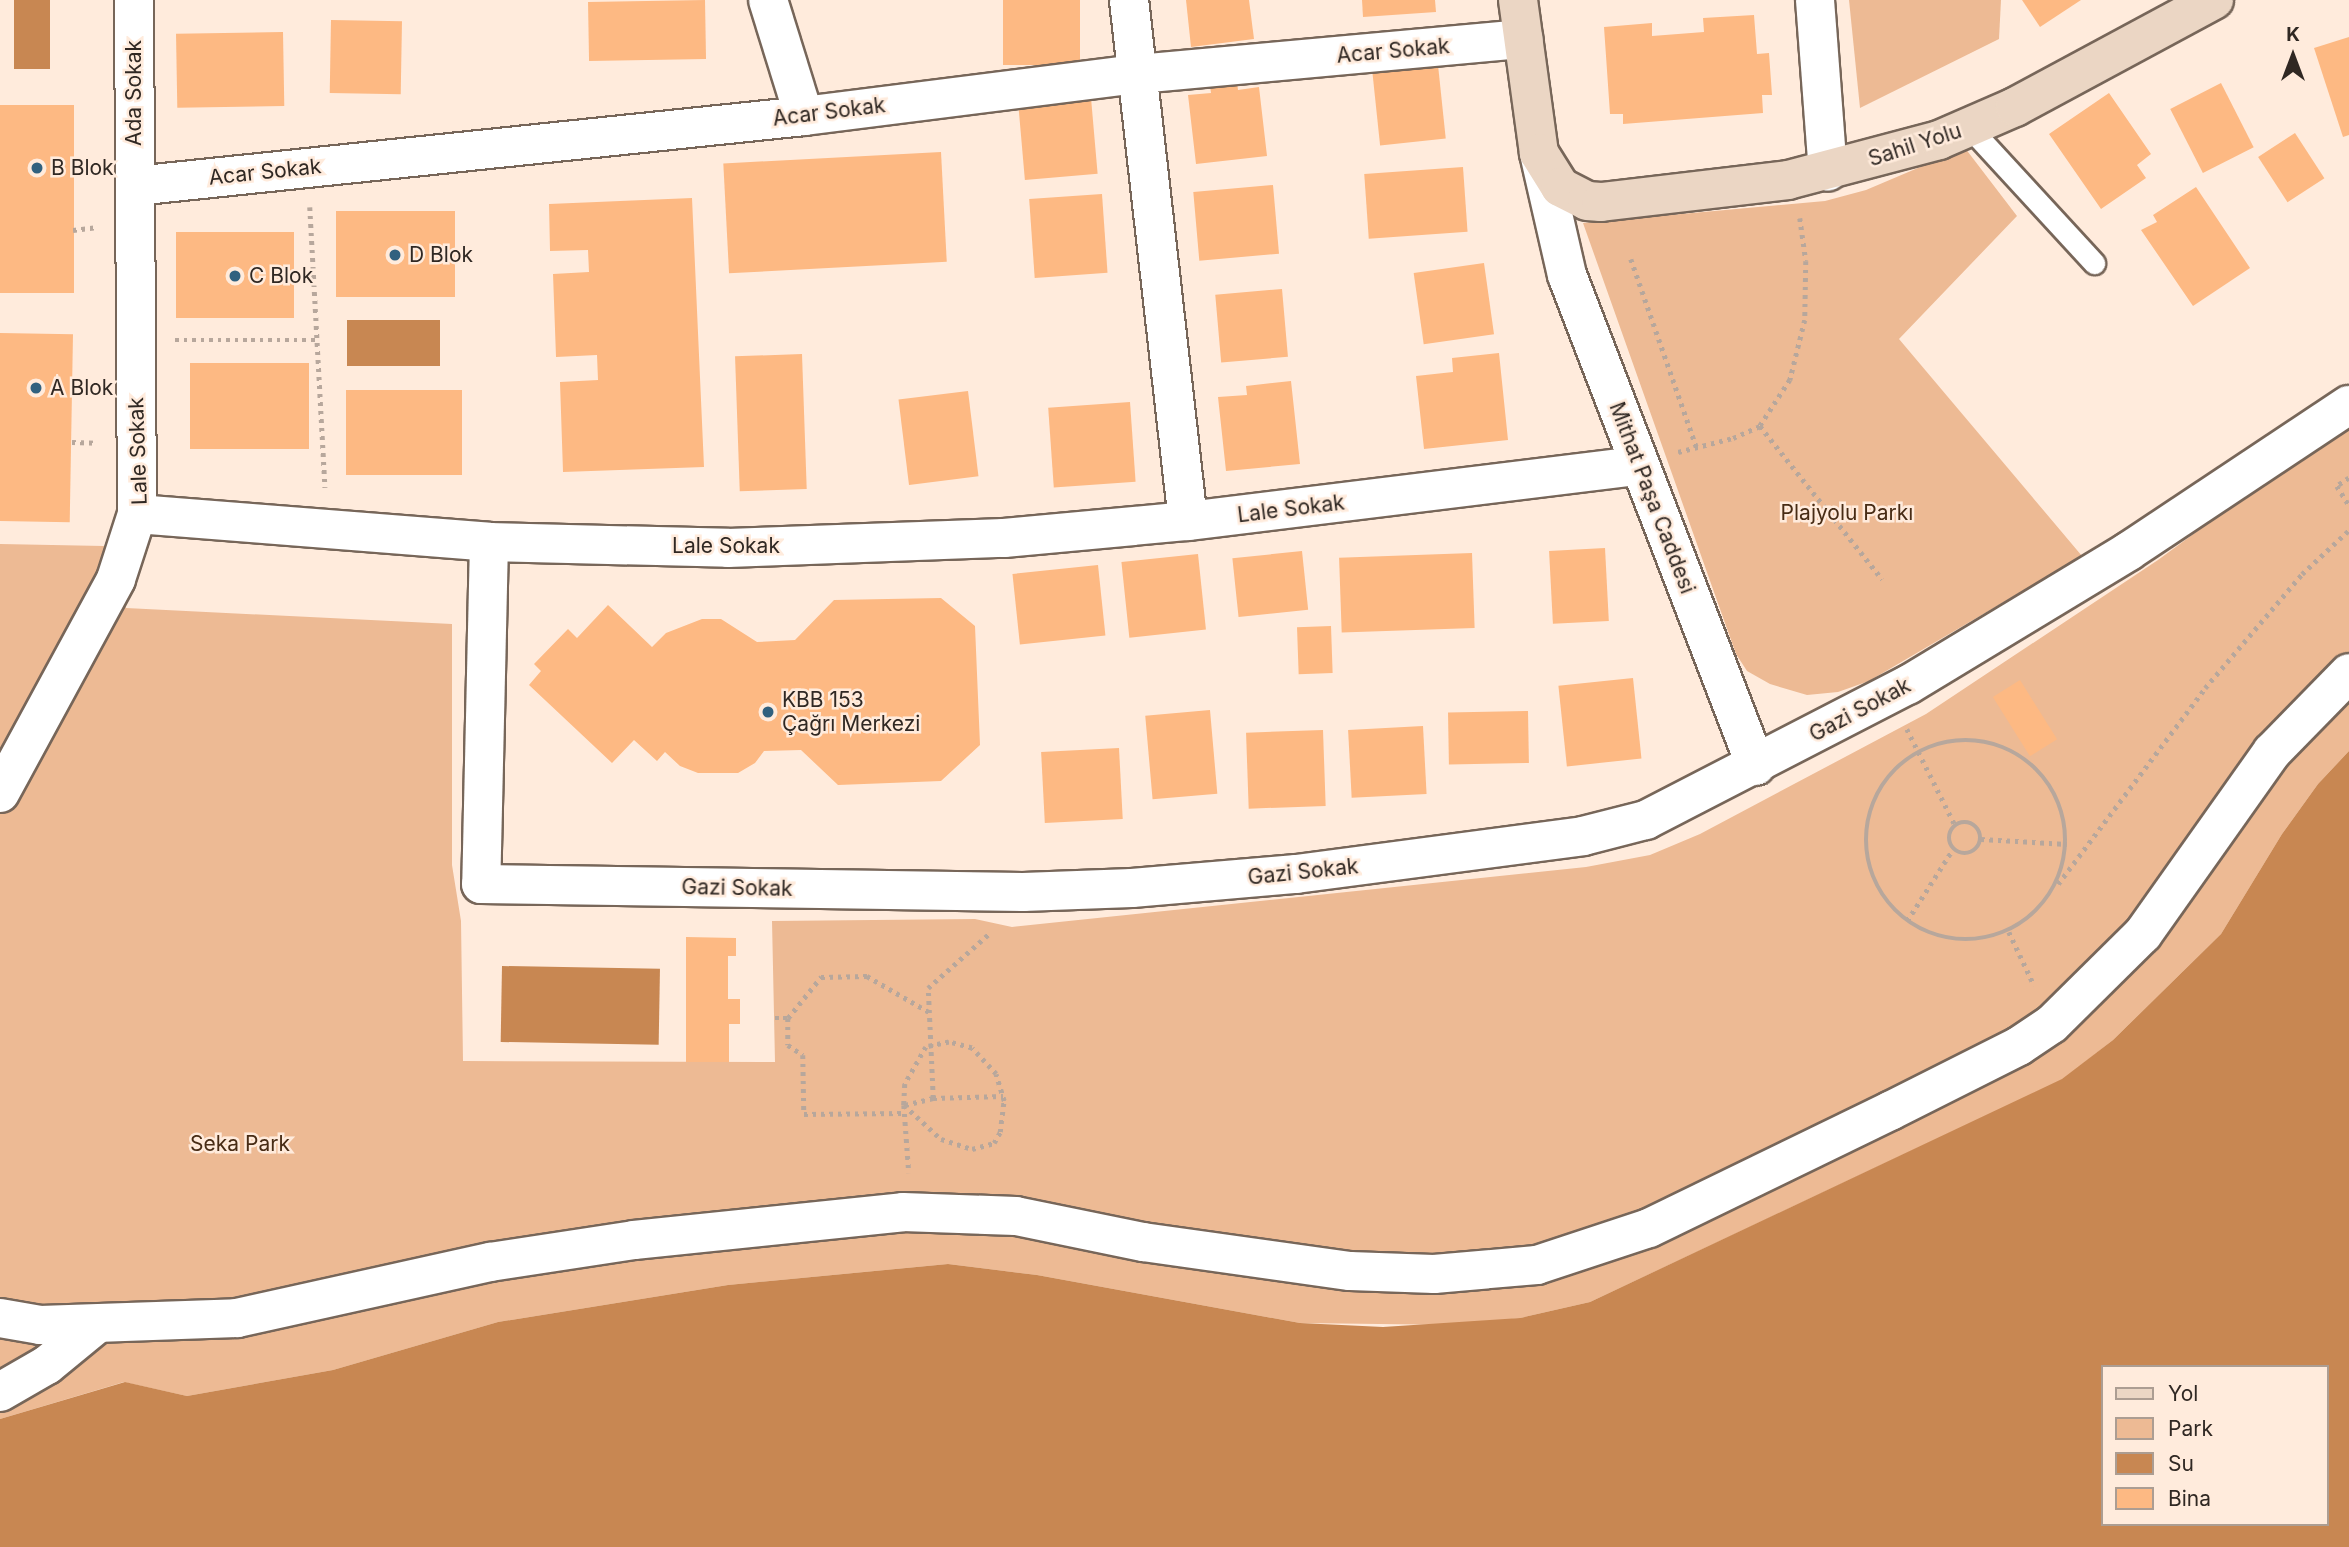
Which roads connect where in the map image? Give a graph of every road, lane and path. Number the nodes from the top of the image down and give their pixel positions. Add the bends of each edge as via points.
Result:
1 (134, 0) edge
2 (768, 0) edge
3 (1129, 0) edge
4 (1518, 0) edge
5 (1815, 0) edge
6 (2214, 0) edge
7 (1523, 38) junction
8 (1138, 74) junction
9 (804, 116) junction
10 (1969, 127) junction
11 (1539, 153) junction
12 (1828, 172) junction
13 (1788, 180) junction
14 (135, 186) junction
15 (1587, 201) junction
16 (310, 202) dead end
17 (1556, 228) junction
18 (1631, 259) dead end
19 (2094, 263) dead end
20 (136, 337) junction
21 (317, 340) junction
22 (2349, 405) edge
23 (1760, 426) junction
24 (1698, 449) junction
25 (1638, 463) junction
26 (2349, 478) edge
27 (325, 503) dead end
28 (2349, 505) edge
29 (137, 514) junction
30 (1188, 521) junction
31 (2349, 530) edge
32 (489, 542) junction
33 (1882, 579) dead end
34 (2349, 673) edge
35 (1890, 695) junction
36 (1919, 753) junction
37 (1756, 766) junction
38 (0, 793) edge
39 (1955, 825) junction
40 (1981, 839) junction
41 (2067, 844) junction
42 (1953, 849) junction
43 (2056, 888) junction
44 (1038, 891) junction
45 (1907, 921) junction
46 (2009, 932) junction
47 (929, 1012) junction
48 (775, 1018) dead end
49 (788, 1018) junction
50 (2052, 1024) junction
51 (930, 1046) junction
52 (1003, 1096) junction
53 (933, 1098) junction
54 (904, 1105) junction
55 (905, 1113) junction
56 (912, 1212) junction
57 (0, 1318) edge
58 (97, 1324) junction
59 (0, 1392) edge

1 - 14 street, Ada Sokak
2 - 9 street
3 - 8 street
4 - 7 main road, Mithat Paşa Caddesi
5 - 12 street
6 - 10 main road, Sahil Yolu
7 - 8 street, Acar Sokak
7 - 11 main road, Mithat Paşa Caddesi
8 - 9 street, Acar Sokak
8 - 30 street
9 - 14 street, Acar Sokak
10 - 12 main road, Sahil Yolu
10 - 19 lane
11 - 15 main road, Mithat Paşa Caddesi via 1560,187
11 - 17 street, Mithat Paşa Caddesi
12 - 13 main road, Sahil Yolu
13 - 15 main road, Sahil Yolu
13 - 23 path via 1803,226 1805,320 1790,380
14 - 20 street, Lale Sokak
15 - 17 street via 1562,215
16 - 21 path
17 - 25 street, Mithat Paşa Caddesi via 1567,275
18 - 24 path
20 - 21 path
20 - 29 street, Lale Sokak
21 - 27 path
22 - 35 street, Gazi Sokak via 2129,551
23 - 24 path
23 - 33 path
24 - 25 path
25 - 30 street, Lale Sokak
25 - 37 street, Mithat Paşa Caddesi
26 - 28 path via 2337,486
29 - 32 street, Lale Sokak
29 - 38 street via 116,579
30 - 32 street, Lale Sokak via 1004,538 728,548
31 - 43 path via 2302,575 2205,688
32 - 44 street, Gazi Sokak via 481,884
34 - 50 street via 2272,752 2143,934
35 - 36 path
35 - 37 street, Gazi Sokak
36 - 39 path
36 - 41 path via 1940,743 1974,740 2007,748 2036,766 2056,793 2067,824
36 - 45 path via 1885,781 1870,811 1865,845 1872,878 1889,906
37 - 44 street, Gazi Sokak via 1646,820 1583,836 1296,874
39 - 40 path via 1975,825
39 - 42 path via 1949,839
40 - 41 path
40 - 42 path via 1968,853
41 - 43 path
42 - 45 path
43 - 46 path via 2036,914
44 - 47 path via 928,988
45 - 46 path via 1945,939 1977,940
46 - 50 path
47 - 49 path via 867,976 821,977
47 - 51 path
48 - 49 path
49 - 55 path via 788,1045 803,1055 804,1114
50 - 56 street via 1925,1093 1649,1228 1537,1265 1434,1274 1337,1270 1143,1242 1017,1216
51 - 52 path via 949,1042 972,1048 996,1074
51 - 53 path
51 - 54 path via 910,1068
52 - 53 path
52 - 54 path via 1000,1132 984,1148 954,1147
53 - 54 path
54 - 55 path
55 - 56 path
56 - 58 street via 720,1229 490,1262 237,1318
57 - 58 street via 40,1325
58 - 59 street via 47,1365

